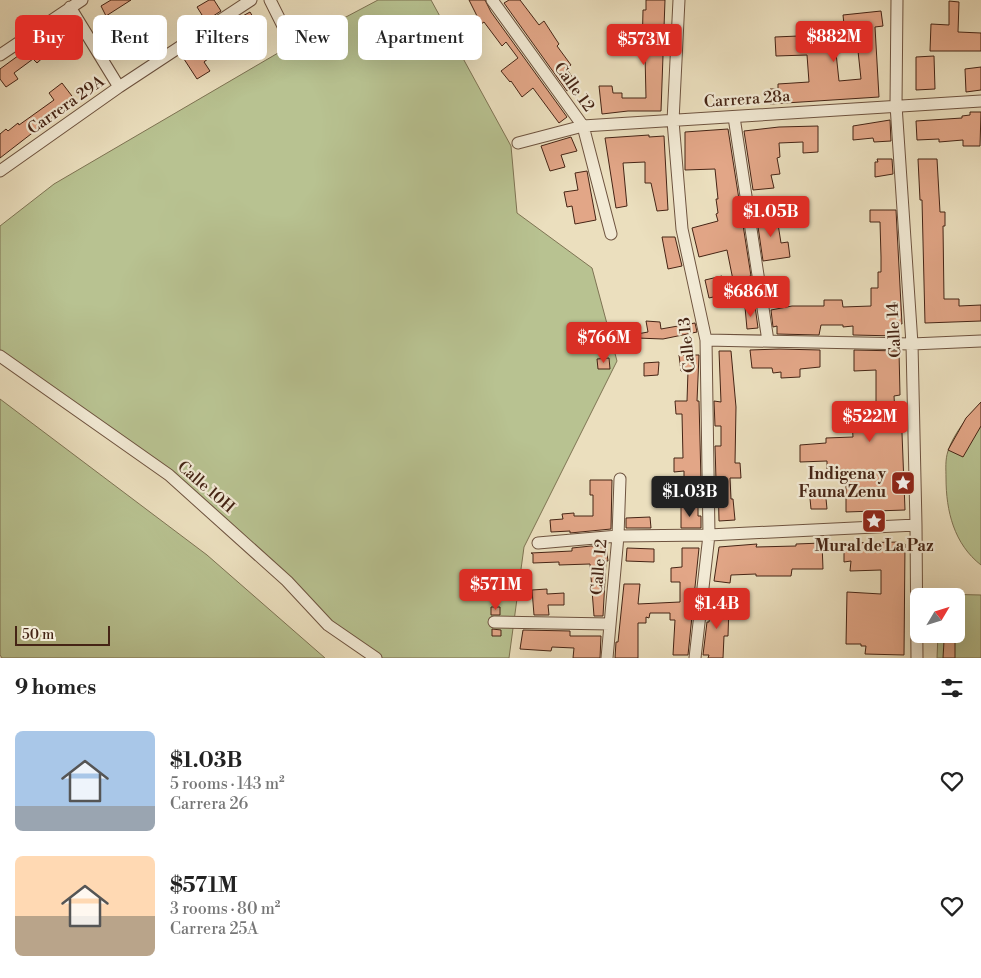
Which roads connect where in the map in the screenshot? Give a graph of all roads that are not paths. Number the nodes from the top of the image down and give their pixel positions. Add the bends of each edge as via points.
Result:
1 (82, 0) edge
2 (251, 0) edge
3 (270, 0) edge
4 (492, 0) edge
5 (679, 0) edge
6 (897, 0) edge
7 (70, 7) junction
8 (278, 15) edge
9 (0, 55) edge
10 (119, 87) junction
11 (981, 101) edge
12 (896, 105) junction
13 (734, 117) junction
14 (673, 120) junction
15 (583, 126) junction
16 (518, 143) dead end
17 (0, 170) edge
18 (611, 234) dead end
19 (706, 340) junction
20 (768, 341) junction
21 (981, 341) edge
22 (912, 344) junction
23 (0, 356) edge
24 (620, 479) dead end
25 (916, 525) junction
26 (709, 535) junction
27 (618, 536) junction
28 (538, 542) dead end
29 (494, 622) dead end
30 (610, 624) junction
31 (376, 658) edge
32 (607, 658) edge
33 (695, 658) edge
34 (917, 658) edge

1 - 7 street
2 - 10 street, Carrera 29A
3 - 8 street
4 - 15 street, Calle 12
5 - 14 street, Calle 13
6 - 12 street, Calle 14
7 - 9 street
7 - 10 street
10 - 17 street, Carrera 29A
11 - 12 street, Carrera 28a
12 - 13 street, Carrera 28a
12 - 22 street, Calle 14
13 - 14 street, Carrera 28a
13 - 20 street
14 - 15 street, Carrera 28a
14 - 19 street, Calle 13 via 682,229
15 - 16 street, Carrera 28a
15 - 18 street, Calle 12
19 - 20 street
19 - 26 street, Calle 13
20 - 22 street
21 - 22 street
22 - 25 street, Calle 14
23 - 31 street, Calle 10H via 170,475 288,581 328,625
24 - 27 street, Calle 12
25 - 26 street
25 - 34 street, Calle 14
26 - 27 street
26 - 33 street, Calle 13
27 - 28 street
27 - 30 street, Calle 12
29 - 30 street
30 - 32 street, Calle 12

